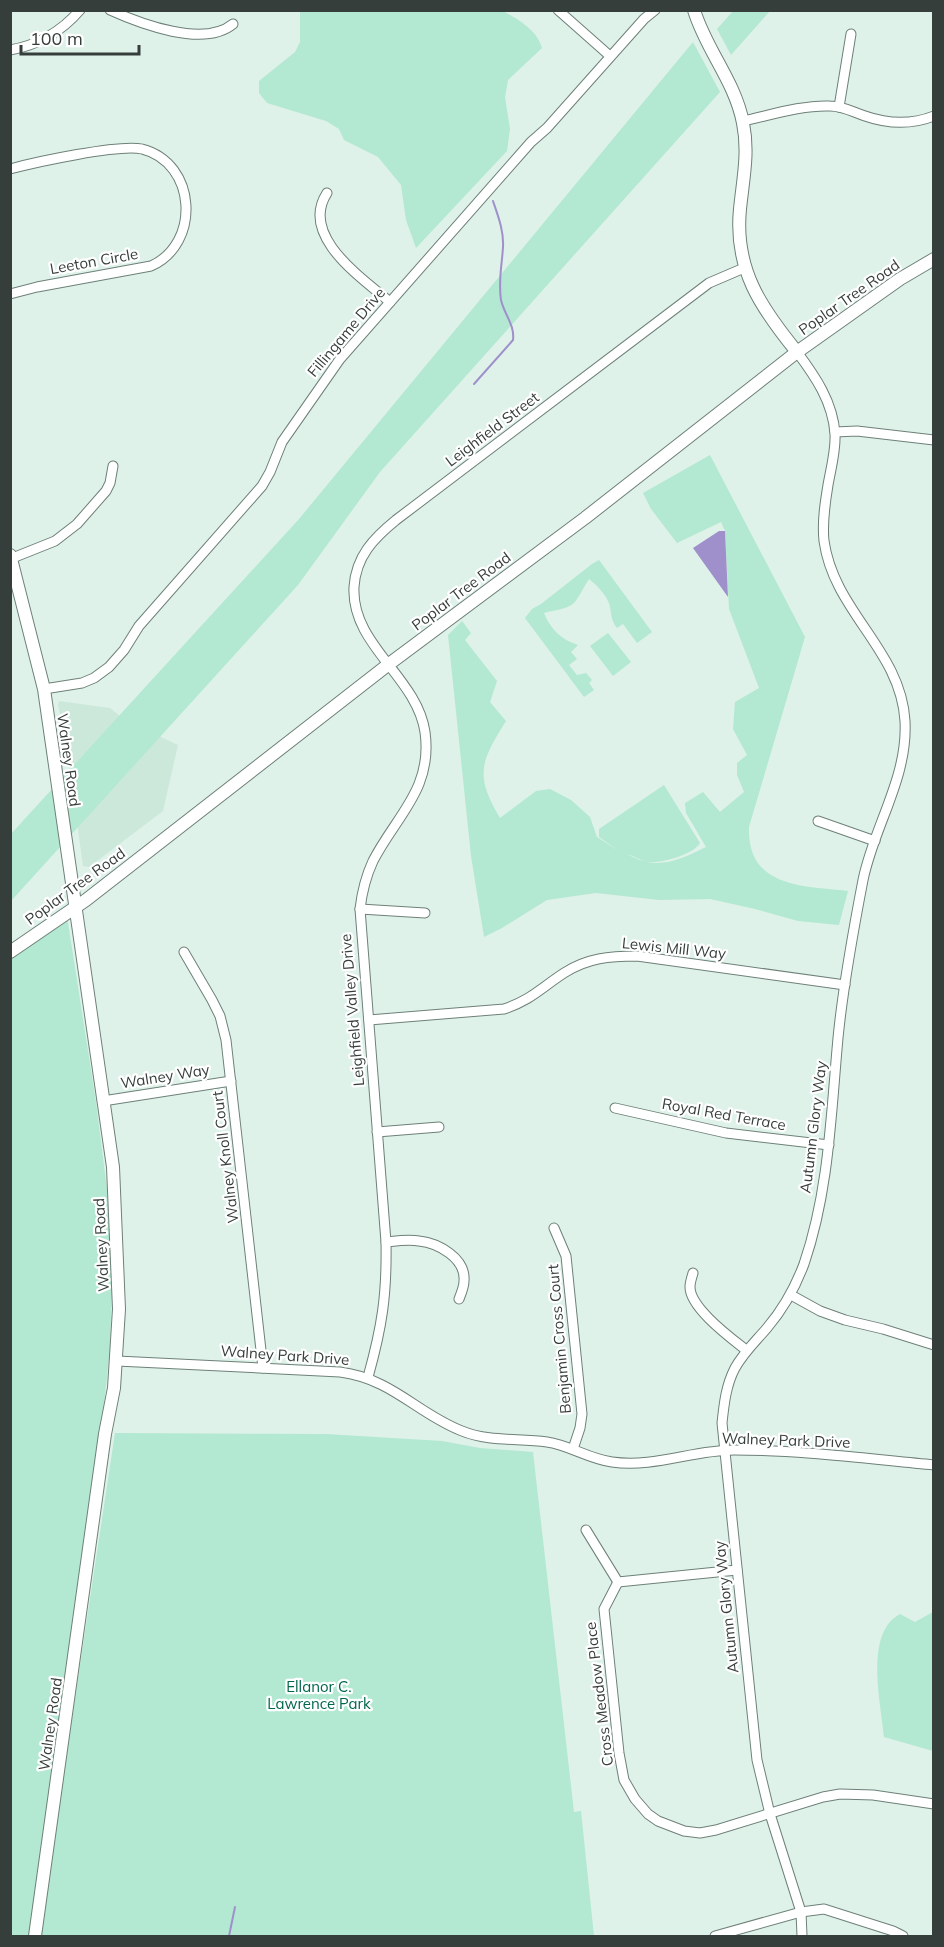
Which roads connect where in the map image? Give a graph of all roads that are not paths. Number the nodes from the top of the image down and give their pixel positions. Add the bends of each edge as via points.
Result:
1 (80, 10) edge
2 (110, 10) edge
3 (558, 10) edge
4 (655, 10) edge
5 (694, 10) edge
6 (233, 24) dead end
7 (851, 34) dead end
8 (10, 50) edge
9 (610, 56) junction
10 (839, 107) junction
11 (933, 116) edge
12 (743, 121) junction
13 (10, 169) edge
14 (327, 193) dead end
15 (933, 259) edge
16 (744, 268) junction
17 (10, 294) edge
18 (390, 302) junction
19 (797, 352) junction
20 (835, 432) junction
21 (933, 440) edge
22 (113, 466) dead end
23 (11, 558) edge
24 (389, 664) junction
25 (44, 689) junction
26 (818, 821) dead end
27 (875, 841) junction
28 (75, 907) junction
29 (360, 909) junction
30 (425, 913) dead end
31 (10, 952) edge
32 (184, 952) dead end
33 (845, 985) junction
34 (369, 1020) junction
35 (231, 1081) junction
36 (103, 1101) junction
37 (615, 1108) dead end
38 (439, 1127) dead end
39 (377, 1132) junction
40 (829, 1145) junction
41 (554, 1227) dead end
42 (386, 1242) junction
43 (693, 1273) dead end
44 (791, 1295) junction
45 (459, 1299) dead end
46 (933, 1345) edge
47 (746, 1350) junction
48 (117, 1361) junction
49 (263, 1368) junction
50 (368, 1377) junction
51 (573, 1449) junction
52 (724, 1451) junction
53 (933, 1465) edge
54 (586, 1530) dead end
55 (737, 1570) junction
56 (618, 1582) junction
57 (933, 1804) edge
58 (770, 1814) junction
59 (801, 1912) junction
60 (35, 1936) edge
61 (715, 1936) edge
62 (802, 1936) edge
63 (903, 1936) edge

1 - 8 street via 51,36
2 - 6 street via 148,25 188,33 213,34
3 - 9 street
4 - 9 street, Fillingame Drive
5 - 12 main road via 732,87
7 - 10 street
9 - 18 street, Fillingame Drive
10 - 11 street via 892,123
10 - 12 street via 812,107
12 - 16 main road via 747,156 739,236
13 - 17 street, Leeton Circle via 122,148 144,150 161,158 176,174 184,193 186,217 176,246 154,265
14 - 18 street via 320,216 331,246 341,260
15 - 19 main road, Poplar Tree Road
16 - 19 main road via 764,310
16 - 24 street, Leighfield Street via 710,283 377,536 358,566 354,597 365,631
18 - 25 street, Fillingame Drive via 327,376 282,442 262,486 139,626 116,660 88,680
19 - 20 street, Autumn Glory Way via 823,391
19 - 24 main road, Poplar Tree Road
20 - 21 street
20 - 27 street, Autumn Glory Way via 824,516 824,541 832,576 895,676 903,701 901,765
22 - 23 street via 106,491 77,524 55,541
23 - 25 main road, Walney Road
24 - 28 main road, Poplar Tree Road
24 - 29 street, Leighfield Valley Drive via 418,708 425,762 416,793 369,869
25 - 28 main road, Walney Road
26 - 27 street
27 - 33 street, Autumn Glory Way via 864,877
28 - 31 main road, Poplar Tree Road
28 - 36 main road, Walney Road
29 - 30 street
29 - 34 street, Leighfield Valley Drive
32 - 35 street, Walney Knoll Court via 220,1016
33 - 34 street, Lewis Mill Way via 637,956 608,956 565,973 523,1002 504,1009
33 - 40 street, Autumn Glory Way
34 - 39 street, Leighfield Valley Drive
35 - 36 street, Walney Way
35 - 49 street, Walney Knoll Court
36 - 48 main road, Walney Road via 114,1190
37 - 40 street, Royal Red Terrace via 726,1132
38 - 39 street
39 - 42 street, Leighfield Valley Drive
40 - 44 street, Autumn Glory Way via 823,1190
41 - 51 street, Benjamin Cross Court via 566,1256 582,1414
42 - 45 street via 422,1241 445,1250 458,1262 464,1275
42 - 50 street, Leighfield Valley Drive via 384,1311
43 - 47 street via 690,1288 695,1301 714,1325
44 - 46 street via 845,1320
44 - 47 street, Autumn Glory Way
47 - 52 street, Autumn Glory Way via 727,1388 722,1423
48 - 49 street, Walney Park Drive
48 - 60 main road, Walney Road
49 - 50 street, Walney Park Drive
50 - 51 street, Walney Park Drive via 471,1435 547,1442
51 - 52 street, Walney Park Drive via 611,1462 633,1464
52 - 53 street, Walney Park Drive
52 - 55 street, Autumn Glory Way
54 - 56 street
55 - 56 street
55 - 58 street, Autumn Glory Way via 757,1760
56 - 58 street, Cross Meadow Place via 604,1610 619,1753 624,1780 635,1799 658,1821 700,1833
57 - 58 street, Cross Meadow Place via 855,1793 823,1797
58 - 59 street, Autumn Glory Way
59 - 61 street
59 - 62 street, Autumn Glory Way
59 - 63 street via 824,1909

